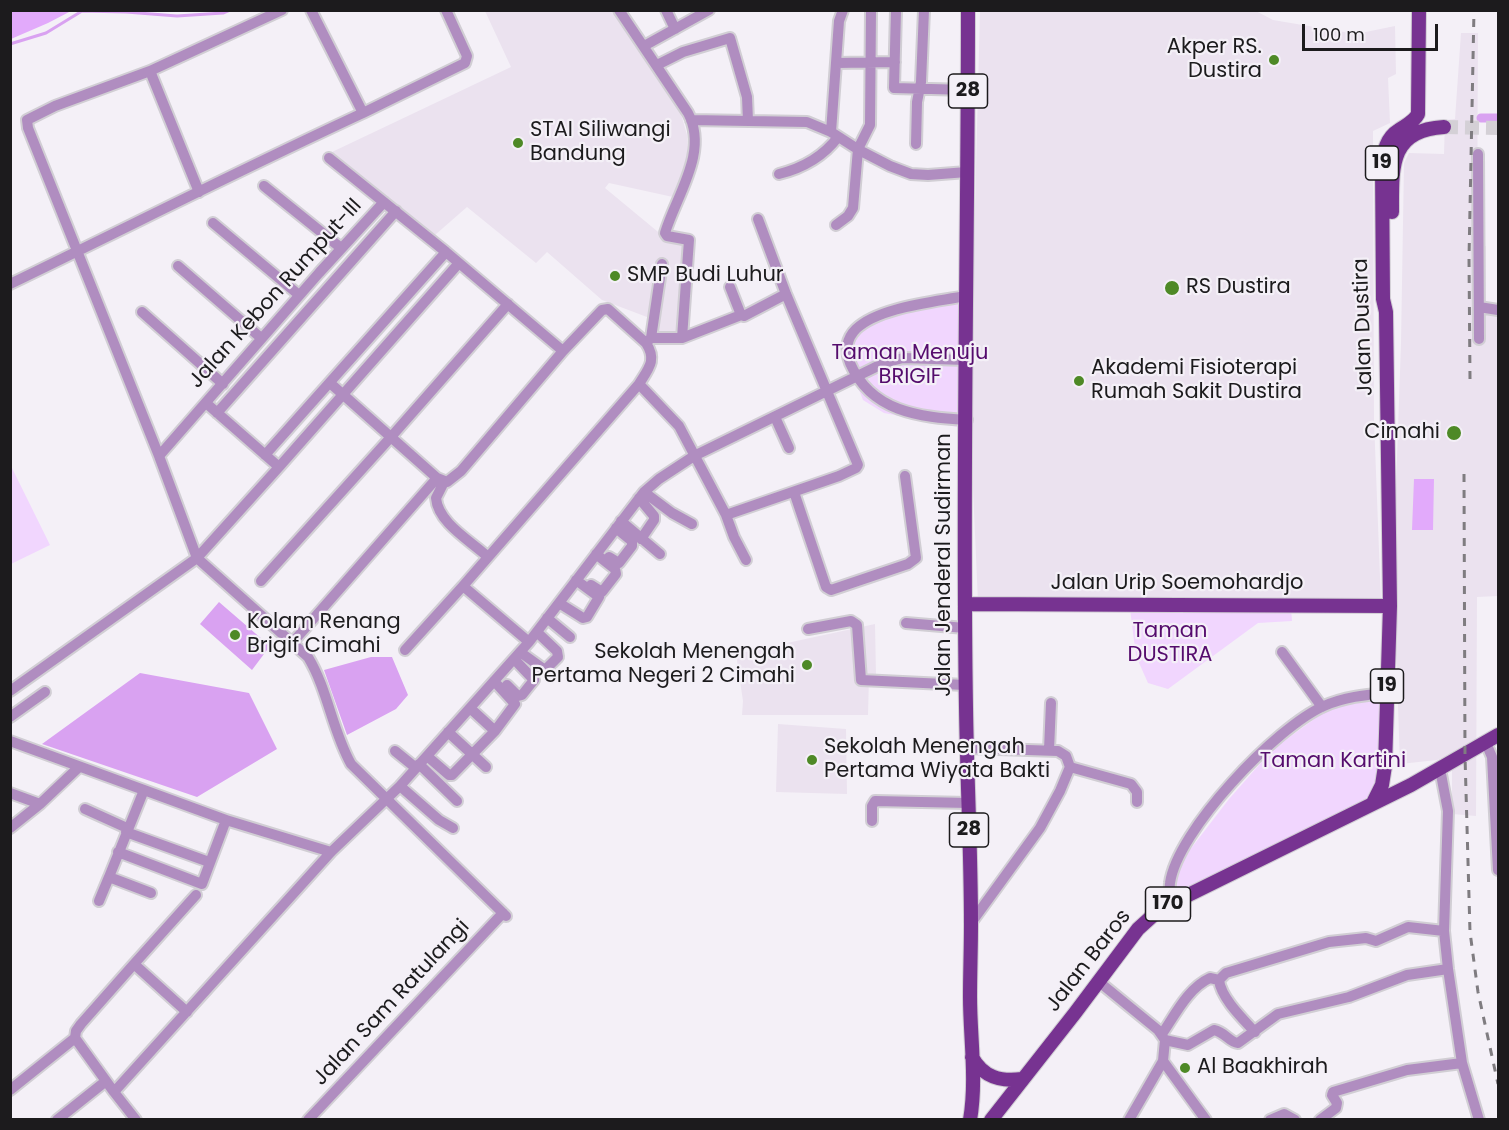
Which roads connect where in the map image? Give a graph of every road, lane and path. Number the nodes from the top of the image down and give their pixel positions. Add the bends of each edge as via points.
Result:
1 (282, 10) edge
2 (311, 10) edge
3 (446, 10) edge
4 (619, 10) edge
5 (625, 10) edge
6 (666, 10) edge
7 (709, 10) edge
8 (843, 10) edge
9 (872, 10) edge
10 (896, 10) edge
11 (924, 10) edge
12 (968, 10) edge
13 (1419, 10) edge
14 (675, 29) junction
15 (642, 43) junction
16 (895, 62) junction
17 (837, 63) junction
18 (871, 63) junction
19 (657, 65) junction
20 (150, 71) junction
21 (920, 88) junction
22 (968, 90) junction
23 (363, 113) junction
24 (692, 120) junction
25 (748, 122) junction
26 (1444, 127) tunnel mouth
27 (834, 135) junction
28 (916, 144) dead end
29 (858, 149) junction
30 (1478, 154) dead end
31 (329, 158) dead end
32 (967, 172) junction
33 (779, 174) dead end
34 (264, 186) dead end
35 (199, 192) junction
36 (384, 202) junction
37 (396, 211) junction
38 (758, 219) dead end
39 (213, 223) dead end
40 (836, 225) dead end
41 (341, 248) junction
42 (446, 252) junction
43 (77, 253) junction
44 (459, 263) junction
45 (662, 264) dead end
46 (178, 266) dead end
47 (10, 284) edge
48 (730, 286) dead end
49 (786, 294) junction
50 (299, 295) junction
51 (965, 296) junction
52 (508, 304) junction
53 (1479, 307) junction
54 (1498, 310) edge
55 (142, 312) dead end
56 (1386, 312) junction
57 (741, 315) junction
58 (261, 338) junction
59 (682, 338) junction
60 (1479, 339) dead end
61 (648, 341) junction
62 (562, 351) junction
63 (966, 360) junction
64 (856, 376) junction
65 (330, 383) junction
66 (223, 384) junction
67 (639, 384) junction
68 (826, 390) junction
69 (342, 394) junction
70 (206, 403) junction
71 (218, 413) junction
72 (775, 417) junction
73 (967, 420) junction
74 (391, 437) junction
75 (789, 448) dead end
76 (265, 455) junction
77 (159, 456) junction
78 (694, 456) junction
79 (279, 466) junction
80 (905, 476) dead end
81 (440, 480) junction
82 (794, 492) junction
83 (642, 495) junction
84 (726, 515) junction
85 (618, 524) junction
86 (692, 524) dead end
87 (641, 538) junction
88 (598, 552) junction
89 (660, 554) dead end
90 (488, 556) junction
91 (197, 558) junction
92 (746, 560) dead end
93 (578, 578) junction
94 (261, 581) dead end
95 (463, 586) junction
96 (559, 603) junction
97 (965, 604) junction
98 (1390, 606) junction
99 (548, 618) junction
100 (906, 623) dead end
101 (965, 628) junction
102 (808, 629) dead end
103 (537, 632) junction
104 (570, 637) dead end
105 (293, 642) junction
106 (529, 642) junction
107 (405, 650) dead end
108 (1282, 652) dead end
109 (517, 655) junction
110 (496, 678) junction
111 (965, 685) junction
112 (10, 691) edge
113 (45, 692) dead end
114 (1386, 693) junction
115 (1051, 703) dead end
116 (1322, 707) junction
117 (470, 708) junction
118 (10, 717) edge
119 (495, 731) junction
120 (448, 732) junction
121 (1498, 735) edge
122 (10, 741) edge
123 (1486, 743) junction
124 (966, 748) junction
125 (1049, 750) junction
126 (395, 751) dead end
127 (472, 754) junction
128 (421, 763) junction
129 (1385, 766) junction
130 (79, 767) junction
131 (486, 767) dead end
132 (1070, 767) junction
133 (1440, 769) junction
134 (1412, 785) junction
135 (400, 786) junction
136 (144, 790) junction
137 (10, 793) edge
138 (387, 800) junction
139 (457, 801) dead end
140 (1137, 802) dead end
141 (968, 803) junction
142 (1373, 803) junction
143 (40, 804) junction
144 (85, 809) dead end
145 (226, 820) junction
146 (872, 821) dead end
147 (1498, 827) edge
148 (10, 828) edge
149 (453, 828) dead end
150 (127, 830) junction
151 (118, 852) junction
152 (331, 852) junction
153 (209, 862) junction
154 (1498, 870) edge
155 (109, 877) junction
156 (151, 893) dead end
157 (196, 895) dead end
158 (99, 901) dead end
159 (1172, 902) junction
160 (971, 923) junction
161 (1444, 931) junction
162 (134, 964) junction
163 (1448, 969) junction
164 (1219, 980) junction
165 (1098, 981) junction
166 (187, 1012) junction
167 (1255, 1032) junction
168 (1163, 1037) junction
169 (75, 1038) junction
170 (972, 1057) junction
171 (1163, 1060) junction
172 (1462, 1063) junction
173 (1022, 1079) junction
174 (106, 1082) junction
175 (10, 1090) edge
176 (114, 1092) junction
177 (972, 1118) edge
178 (57, 1119) edge
179 (136, 1119) edge
180 (308, 1119) edge
181 (991, 1119) edge
182 (1129, 1119) edge
183 (1206, 1119) edge
184 (1270, 1119) edge
185 (1295, 1119) edge
186 (1320, 1119) edge
187 (1479, 1119) edge

1 - 20 street
2 - 23 street
3 - 23 street via 467,56 465,63
4 - 15 street
5 - 15 street
6 - 14 street
7 - 14 street
8 - 17 street
9 - 18 street
10 - 16 street
11 - 21 street
12 - 22 main road, Jalan Jenderal Sudirman / 28
13 - 56 main road, Jalan Dustira / 19 via 1419,109 1416,118 1390,138 1384,153
14 - 15 street
15 - 19 street
16 - 18 street
16 - 21 street via 894,88
17 - 18 street
17 - 27 street
18 - 29 street via 869,128
19 - 24 street
19 - 25 street via 683,52 730,39 747,97
20 - 35 street
20 - 43 street via 27,120
21 - 22 street
21 - 28 street
22 - 32 main road, Jalan Jenderal Sudirman / 28
23 - 35 street
24 - 25 street
24 - 59 street via 693,156 665,233 689,240
25 - 27 street via 807,122
26 - 56 main road via 1420,131 1407,138 1394,161 1390,300
27 - 29 street
27 - 33 street via 825,153 796,170
29 - 32 street via 911,174
29 - 40 street via 853,208
30 - 53 street
31 - 36 street
32 - 51 main road, Jalan Jenderal Sudirman / 28
34 - 41 street
35 - 43 street
36 - 37 street, Jalan Kebon Rumput-III
36 - 41 street, Jalan Kebon Rumput-III
37 - 42 street, Jalan Kebon Rumput-III
37 - 71 street
38 - 49 street
39 - 50 street
41 - 50 street, Jalan Kebon Rumput-III
42 - 44 street, Jalan Kebon Rumput-III
42 - 65 street
43 - 47 street
43 - 77 street
44 - 52 street, Jalan Kebon Rumput-III
44 - 69 street
45 - 61 street
46 - 58 street
48 - 57 street
49 - 57 street
49 - 68 street
50 - 58 street, Jalan Kebon Rumput-III
51 - 63 main road, Jalan Jenderal Sudirman / 28
51 - 64 street via 893,311 856,328 846,347
52 - 62 street, Jalan Kebon Rumput-III
52 - 74 street
53 - 54 street
53 - 60 street
55 - 66 street
56 - 98 main road, Jalan Dustira / 19
57 - 59 street
58 - 66 street, Jalan Kebon Rumput-III
59 - 61 street
61 - 62 street via 604,309
61 - 67 street via 652,359
62 - 81 street via 461,471 451,480
63 - 64 street via 903,358
63 - 73 main road, Jalan Jenderal Sudirman / 28
64 - 68 street
64 - 73 street via 890,407 934,418
65 - 69 street
65 - 76 street
66 - 70 street, Jalan Kebon Rumput-III
67 - 78 street via 679,426
67 - 90 street
68 - 72 street
68 - 82 street via 858,466
69 - 74 street
69 - 79 street
70 - 71 street
70 - 77 street, Jalan Kebon Rumput-III
71 - 76 street
72 - 75 street
72 - 78 street
73 - 97 main road, Jalan Jenderal Sudirman / 28
74 - 81 street
74 - 94 street
76 - 79 street
77 - 91 street
78 - 83 street
78 - 84 street
79 - 91 street
80 - 82 street via 916,558 831,590 826,586
81 - 90 street via 436,498 447,521
81 - 105 street
82 - 84 street
83 - 85 street
83 - 86 street
83 - 87 street via 654,520
84 - 92 street
85 - 87 street
85 - 88 street
85 - 88 street via 632,543 619,563
87 - 89 street
88 - 93 street
88 - 93 street via 615,569 615,576 602,592
90 - 95 street
91 - 105 street, Jalan Sam Ratulangi
91 - 112 street
93 - 96 street
93 - 96 street via 599,597 587,617
95 - 106 street
95 - 107 street
96 - 99 street
97 - 98 main road, Jalan Urip Soemohardjo
97 - 101 main road, Jalan Jenderal Sudirman / 28
98 - 114 main road, Jalan Dustira / 19
99 - 103 street
99 - 104 street
100 - 101 street
101 - 111 main road, Jalan Jenderal Sudirman / 28
102 - 111 street via 855,623 859,630 861,680
103 - 106 street
103 - 109 street via 557,651 558,657 545,670
105 - 138 street, Jalan Sam Ratulangi via 309,657 317,672 351,764
106 - 109 street
108 - 116 street
109 - 110 street
109 - 110 street via 533,679 522,695 518,696
110 - 117 street
110 - 119 street via 515,705
111 - 124 main road, Jalan Jenderal Sudirman / 28
113 - 118 street
114 - 116 street via 1342,699
114 - 129 main road, Jalan Dustira / 19
115 - 125 street
116 - 159 street via 1266,748 1201,821 1173,870
117 - 119 street
117 - 120 street
119 - 127 street
120 - 127 street
120 - 128 street
121 - 123 main road, 170
122 - 130 street
123 - 133 main road, 170
123 - 147 street via 1492,757
124 - 125 street
124 - 141 main road, Jalan Jenderal Sudirman / 28
125 - 132 street via 1066,756
126 - 128 street
127 - 128 street via 449,775
127 - 131 street
128 - 135 street
128 - 139 street
129 - 134 main road via 1400,782
129 - 142 main road, Jalan Dustira / 19 via 1382,785
130 - 136 street
130 - 143 street
132 - 140 street via 1131,784 1137,792
132 - 160 street via 1040,828
133 - 134 main road, 170
133 - 161 street via 1448,811
134 - 142 main road, Jalan Baros / 170
135 - 138 street
135 - 149 street
136 - 145 street
136 - 150 street
137 - 143 street
138 - 152 street
138 - 180 street, Jalan Sam Ratulangi via 505,914
141 - 146 street via 875,801
141 - 160 main road, Jalan Jenderal Sudirman / 28
142 - 159 main road, Jalan Baros / 170
143 - 148 street
144 - 150 street
145 - 152 street
145 - 153 street
147 - 154 street
150 - 151 street
150 - 153 street
151 - 153 street via 202,884
151 - 155 street
152 - 166 street
155 - 156 street
155 - 158 street
157 - 162 street
159 - 165 main road, Jalan Baros / 170 via 1138,929
160 - 170 main road, Jalan Jenderal Sudirman / 28
161 - 163 street
161 - 164 street via 1408,927 1376,941 1366,938 1329,942 1226,974
162 - 166 street
162 - 169 street via 81,1024
163 - 167 street via 1407,975 1349,997 1278,1014
163 - 172 street
164 - 167 street via 1236,1011
164 - 168 street via 1210,978 1199,985 1182,1003
165 - 168 street
165 - 173 main road, Jalan Baros / 170
166 - 176 street
167 - 168 street via 1236,1044 1214,1030 1188,1045
168 - 171 street
169 - 174 street
169 - 175 street
170 - 173 main road via 990,1076
170 - 177 main road, Jalan Jenderal Sudirman
171 - 182 street
171 - 183 street
172 - 186 street via 1407,1070 1333,1092 1336,1108
172 - 187 street
173 - 181 main road, Jalan Baros / 170
174 - 176 street
174 - 178 street
176 - 179 street
184 - 185 street via 1284,1114

